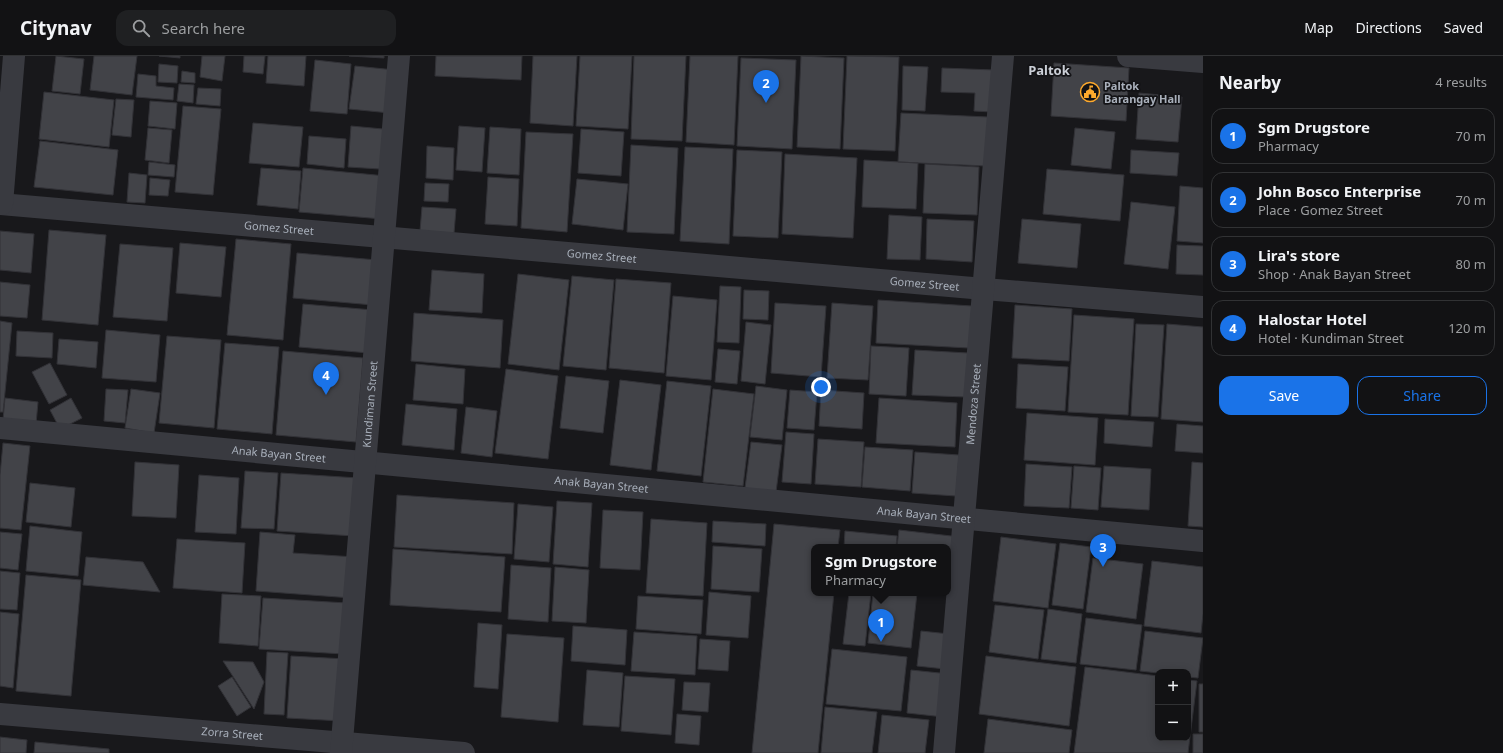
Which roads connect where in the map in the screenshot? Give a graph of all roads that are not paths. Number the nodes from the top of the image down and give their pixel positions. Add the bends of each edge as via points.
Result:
1 (14, 56) edge
2 (399, 56) edge
3 (1003, 56) edge
4 (1128, 56) edge
5 (1203, 62) edge
6 (1, 204) edge
7 (384, 237) junction
8 (984, 289) junction
9 (1203, 307) edge
10 (0, 428) edge
11 (365, 462) junction
12 (964, 519) junction
13 (1203, 541) edge
14 (0, 714) edge
15 (341, 748) edge
16 (464, 753) edge
17 (944, 753) edge

1 - 6 street
2 - 7 street, Kundiman Street
3 - 8 street, Mendoza Street
4 - 5 street
6 - 7 street, Gomez Street
7 - 8 street, Gomez Street
7 - 11 street, Kundiman Street
8 - 9 street, Gomez Street
8 - 12 street, Mendoza Street
10 - 11 street, Anak Bayan Street
11 - 12 street, Anak Bayan Street
11 - 15 street, Kundiman Street
12 - 13 street, Anak Bayan Street
12 - 17 street, Mendoza Street
14 - 15 street, Zorra Street
15 - 16 street, Zorra Street

